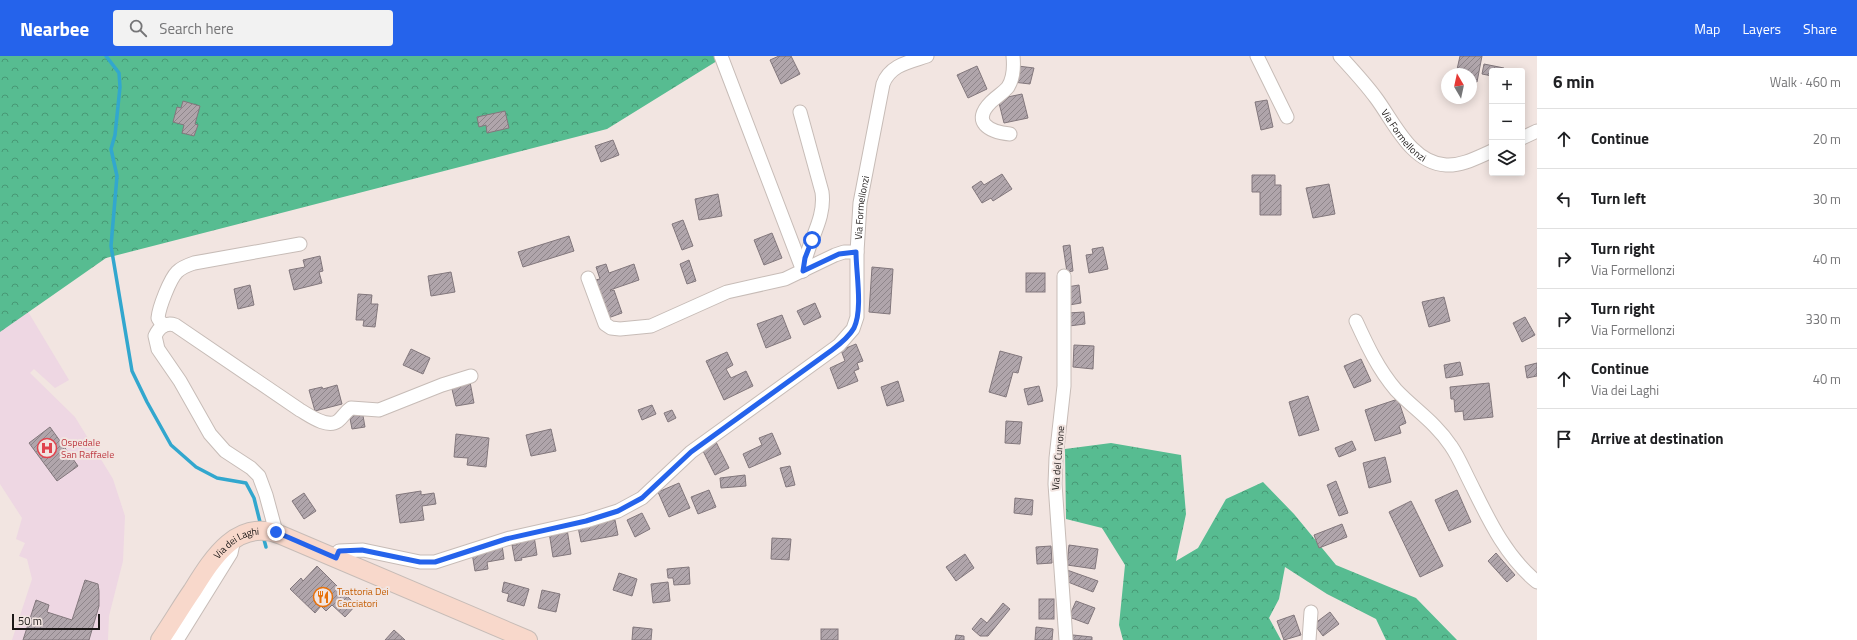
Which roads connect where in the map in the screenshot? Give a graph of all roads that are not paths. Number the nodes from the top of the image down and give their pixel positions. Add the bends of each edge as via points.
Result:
1 (721, 56) edge
2 (927, 56) edge
3 (1013, 56) edge
4 (1257, 56) edge
5 (1340, 56) edge
6 (800, 112) dead end
7 (1287, 117) dead end
8 (1537, 131) edge
9 (1010, 134) dead end
10 (1525, 137) edge
11 (1489, 152) edge
12 (300, 244) dead end
13 (856, 252) junction
14 (803, 271) junction
15 (1064, 276) dead end
16 (588, 278) dead end
17 (1356, 321) dead end
18 (162, 326) junction
19 (471, 376) dead end
20 (276, 532) junction
21 (234, 539) junction
22 (338, 555) junction
23 (1537, 582) edge
24 (1311, 612) dead end
25 (160, 640) edge
26 (177, 640) edge
27 (528, 640) edge
28 (1066, 640) edge
29 (1309, 640) edge

1 - 14 street
2 - 13 street, Via Formellonzi via 895,68 885,80 875,118 860,203
3 - 9 street via 1012,77 1008,86 987,106 982,120 989,130
4 - 7 street
5 - 11 street, Via Formellonzi via 1376,98 1402,137 1423,157 1435,163 1452,165
6 - 14 street via 823,204
8 - 10 street
12 - 18 street via 184,267 173,277 158,318
13 - 14 street via 839,254
13 - 22 street, Via Formellonzi via 858,314 847,337 691,452 636,502 594,519 515,536 438,562 420,562 358,549
14 - 16 street via 774,282 727,292 655,324 625,329 611,328 605,324
15 - 28 street, Via del Curvone via 1064,386 1055,489
17 - 23 street via 1382,372 1396,390 1447,440 1497,535 1518,563
18 - 19 street via 168,323 175,325 300,410 329,423 337,422 351,408 379,410
18 - 20 street via 155,336 158,349 180,381 213,439 259,476
20 - 21 main road, Via dei Laghi via 256,531
20 - 22 main road, Via dei Laghi
21 - 25 main road, Via dei Laghi via 212,560
21 - 26 street via 231,553
22 - 27 main road, Via dei Laghi
24 - 29 street

